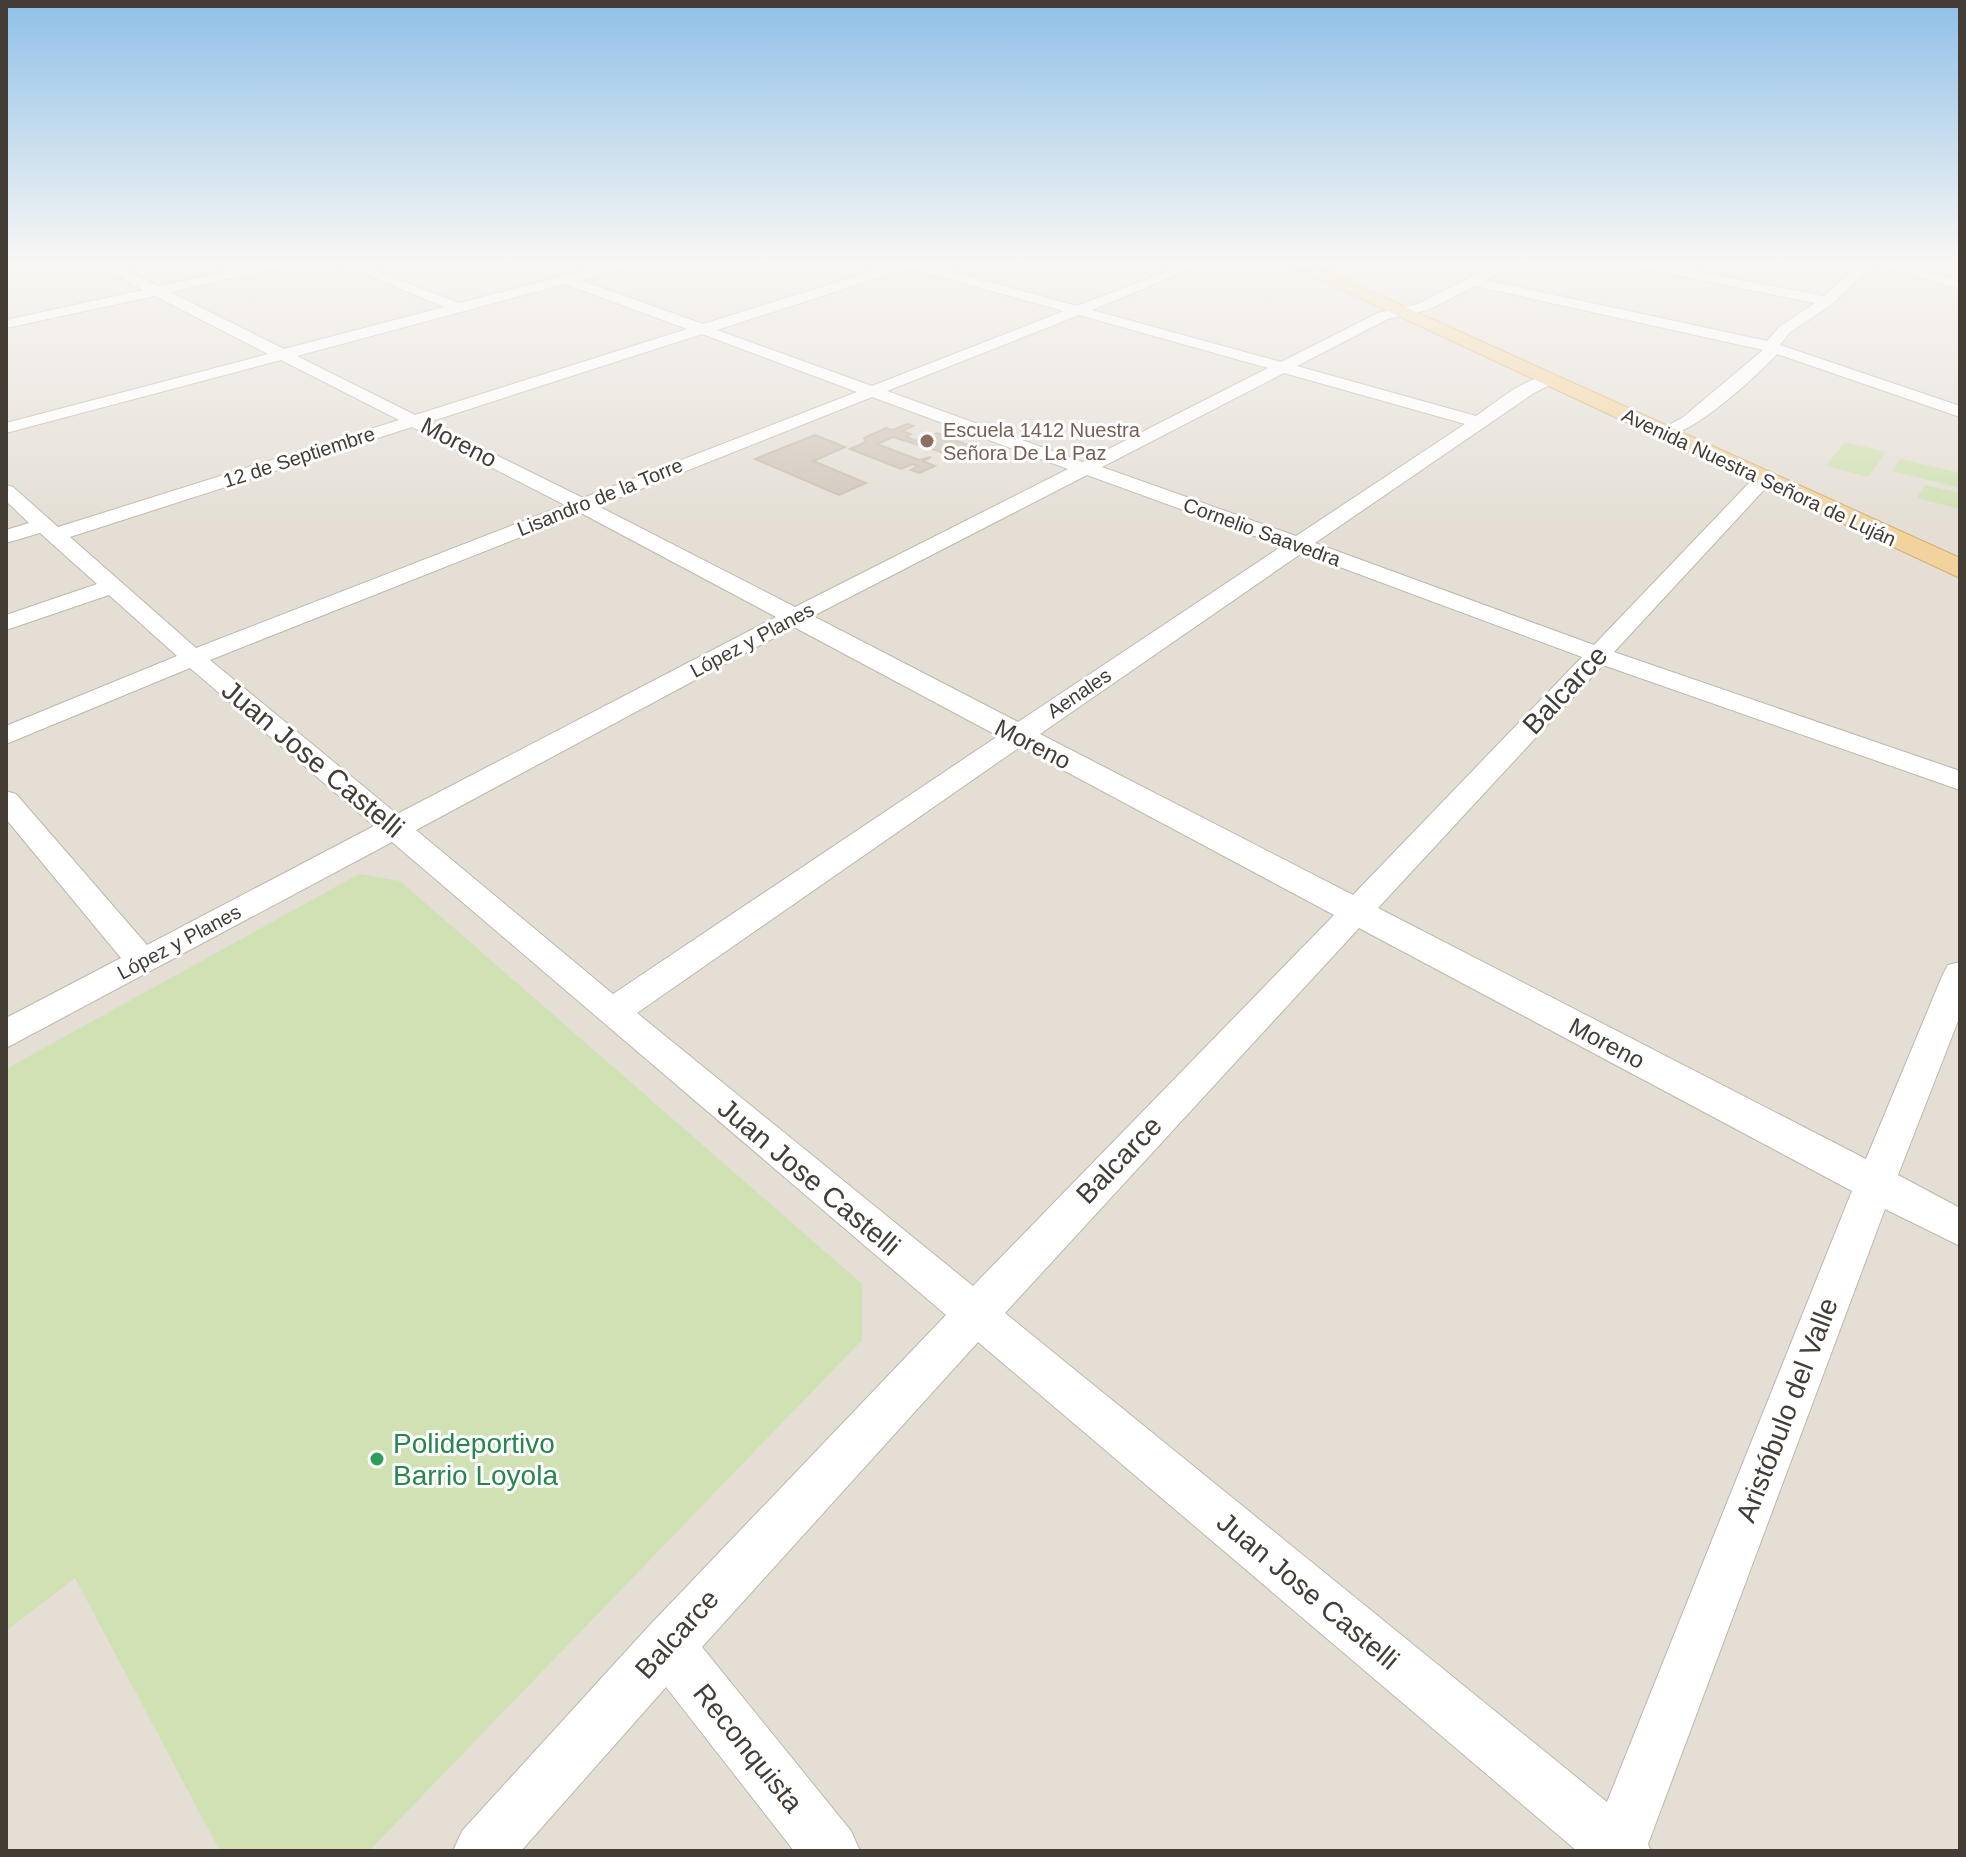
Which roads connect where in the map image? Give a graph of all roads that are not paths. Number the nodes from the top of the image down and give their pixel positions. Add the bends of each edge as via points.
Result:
1 (278, 351) edge
2 (297, 351) edge
3 (634, 351) edge
4 (762, 351) edge
5 (974, 351) edge
6 (1228, 351) edge
7 (1314, 351) edge
8 (1485, 351) edge
9 (1770, 351) edge
10 (1782, 351) edge
11 (285, 354) junction
12 (1284, 366) junction
13 (1550, 381) junction
14 (870, 390) junction
15 (1960, 412) edge
16 (416, 420) junction
17 (1479, 422) junction
18 (6, 428) edge
19 (1664, 432) junction
20 (1085, 468) junction
21 (1766, 480) junction
22 (6, 491) edge
23 (581, 505) junction
24 (52, 529) junction
25 (6, 537) edge
26 (1297, 545) junction
27 (1960, 569) edge
28 (113, 586) junction
29 (794, 617) junction
30 (6, 623) edge
31 (1600, 654) junction
32 (193, 658) junction
33 (1016, 735) junction
34 (6, 736) edge
35 (1960, 781) edge
36 (6, 800) edge
37 (394, 828) junction
38 (1356, 911) junction
39 (142, 961) junction
40 (1960, 974) edge
41 (612, 1012) junction
42 (6, 1034) edge
43 (1875, 1183) junction
44 (1960, 1228) edge
45 (973, 1313) junction
46 (666, 1645) junction
47 (1620, 1849) edge
48 (482, 1851) edge
49 (831, 1851) edge

1 - 11 street, Moreno
2 - 11 street
3 - 16 street, 12 de Septiembre
4 - 14 street, Cornelio Saavedra
5 - 14 street, Lisandro de la Torre
6 - 12 street
7 - 12 street, López y Planes
8 - 13 main road, Avenida Nuestra Señora de Luján
9 - 19 street via 1688,422
10 - 15 street
11 - 16 street, Moreno
11 - 18 street
12 - 17 street
12 - 20 street, López y Planes
13 - 17 street, Aenales via 1528,389
13 - 19 main road, Avenida Nuestra Señora de Luján
14 - 20 street, Cornelio Saavedra
14 - 23 street, Lisandro de la Torre
16 - 23 street, Moreno
16 - 24 street, 12 de Septiembre
17 - 26 street, Aenales
19 - 21 main road, Avenida Nuestra Señora de Luján
20 - 26 street, Cornelio Saavedra
20 - 29 street, López y Planes
21 - 27 main road, Avenida Nuestra Señora de Luján
21 - 31 street, Balcarce
22 - 24 street, Juan Jose Castelli
23 - 29 street, Moreno
23 - 32 street, Lisandro de la Torre
24 - 25 street, 12 de Septiembre
24 - 28 street, Juan Jose Castelli
26 - 31 street, Cornelio Saavedra
26 - 33 street, Aenales
28 - 30 street
28 - 32 street, Juan Jose Castelli
29 - 33 street, Moreno
29 - 37 street, López y Planes
31 - 35 street, Cornelio Saavedra
31 - 38 street, Balcarce
32 - 34 street, Lisandro de la Torre
32 - 37 street, Juan Jose Castelli
33 - 38 street, Moreno
33 - 41 street, Aenales
36 - 39 street
37 - 39 street, López y Planes
37 - 41 street, Juan Jose Castelli
38 - 43 street, Moreno
38 - 45 street, Balcarce
39 - 42 street, López y Planes
40 - 43 street, Aristóbulo del Valle
41 - 45 street, Juan Jose Castelli
43 - 44 street, Moreno
43 - 47 street, Aristóbulo del Valle
45 - 46 street, Balcarce
45 - 47 street, Juan Jose Castelli
46 - 48 street, Balcarce
46 - 49 street, Reconquista

